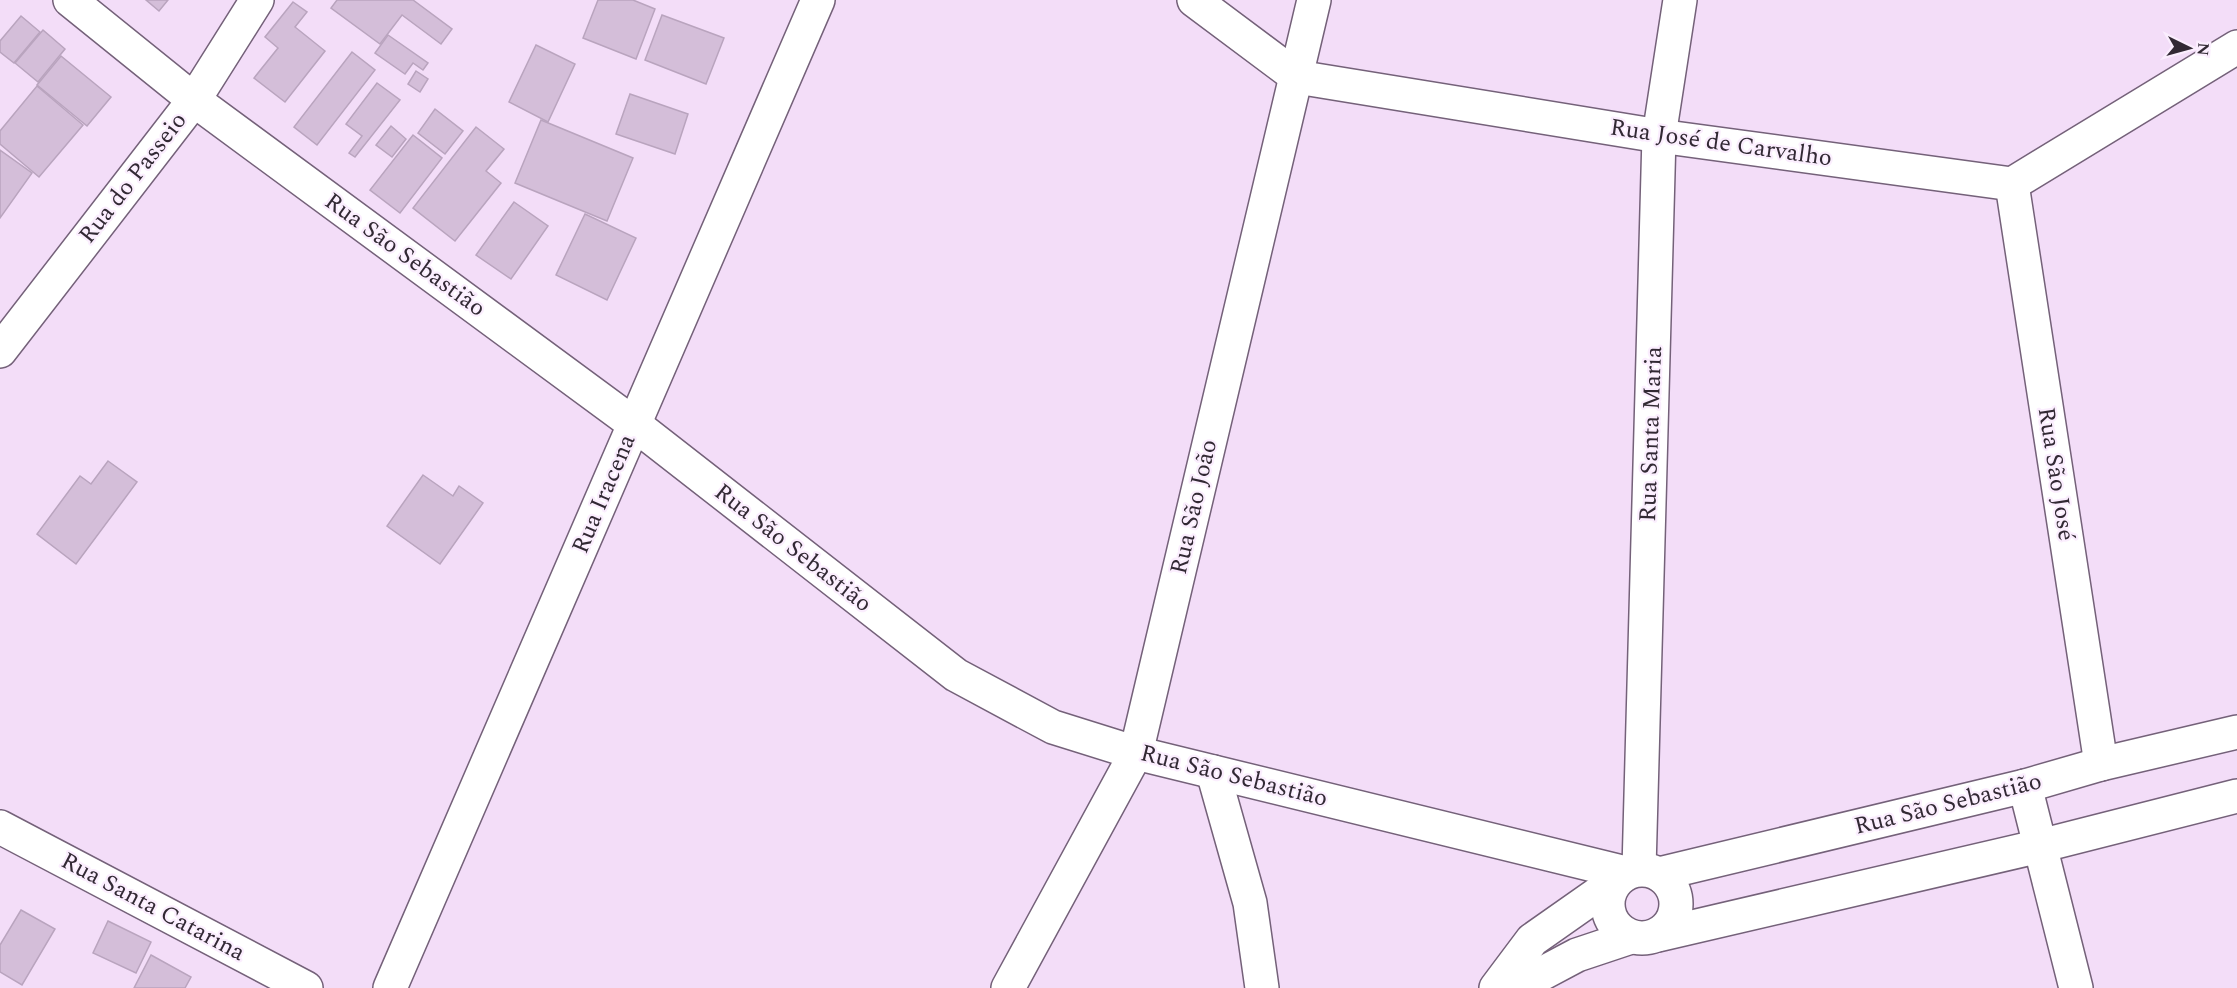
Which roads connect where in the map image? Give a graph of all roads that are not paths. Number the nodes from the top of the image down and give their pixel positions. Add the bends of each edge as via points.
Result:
1 (70, 0) edge
2 (258, 0) edge
3 (818, 0) edge
4 (1194, 0) edge
5 (1314, 0) edge
6 (1680, 0) edge
7 (2237, 47) edge
8 (1297, 76) junction
9 (194, 100) junction
10 (1659, 136) junction
11 (2012, 184) junction
12 (0, 351) edge
13 (634, 424) junction
14 (2237, 732) edge
15 (1136, 753) junction
16 (2101, 764) junction
17 (1213, 772) junction
18 (2025, 786) junction
19 (2237, 796) edge
20 (0, 827) edge
21 (2040, 846) junction
22 (1635, 874) junction
23 (1645, 936) junction
24 (306, 988) edge
25 (390, 988) edge
26 (1008, 988) edge
27 (1262, 988) edge
28 (1496, 988) edge
29 (1515, 988) edge
30 (2076, 988) edge

1 - 9 street, Rua São Sebastião
2 - 9 street, Rua do Passeio
3 - 13 street, Rua Iracena
4 - 8 street, Rua José de Carvalho
5 - 8 street, Rua São João
6 - 10 street, Rua Santa Maria
7 - 11 street
8 - 10 street, Rua José de Carvalho
8 - 15 street, Rua São João
9 - 12 street, Rua do Passeio
9 - 13 street, Rua São Sebastião
10 - 11 street, Rua José de Carvalho
10 - 22 street, Rua Santa Maria
11 - 16 street, Rua São José
13 - 15 street, Rua São Sebastião via 956,675 1053,727
13 - 25 street, Rua Iracena
14 - 16 street, Rua São Sebastião
15 - 17 street, Rua São Sebastião
15 - 26 street, Rua São João
16 - 18 street, Rua São Sebastião
17 - 22 street, Rua São Sebastião
17 - 27 street via 1250,903
18 - 21 street
18 - 22 street, Rua São Sebastião
19 - 21 street
20 - 24 street, Rua Santa Catarina
21 - 23 street
21 - 30 street
22 - 23 street via 1608,893 1607,907 1619,931
22 - 23 street via 1664,877 1677,901 1668,927
22 - 28 street via 1532,940
23 - 29 street via 1577,955

